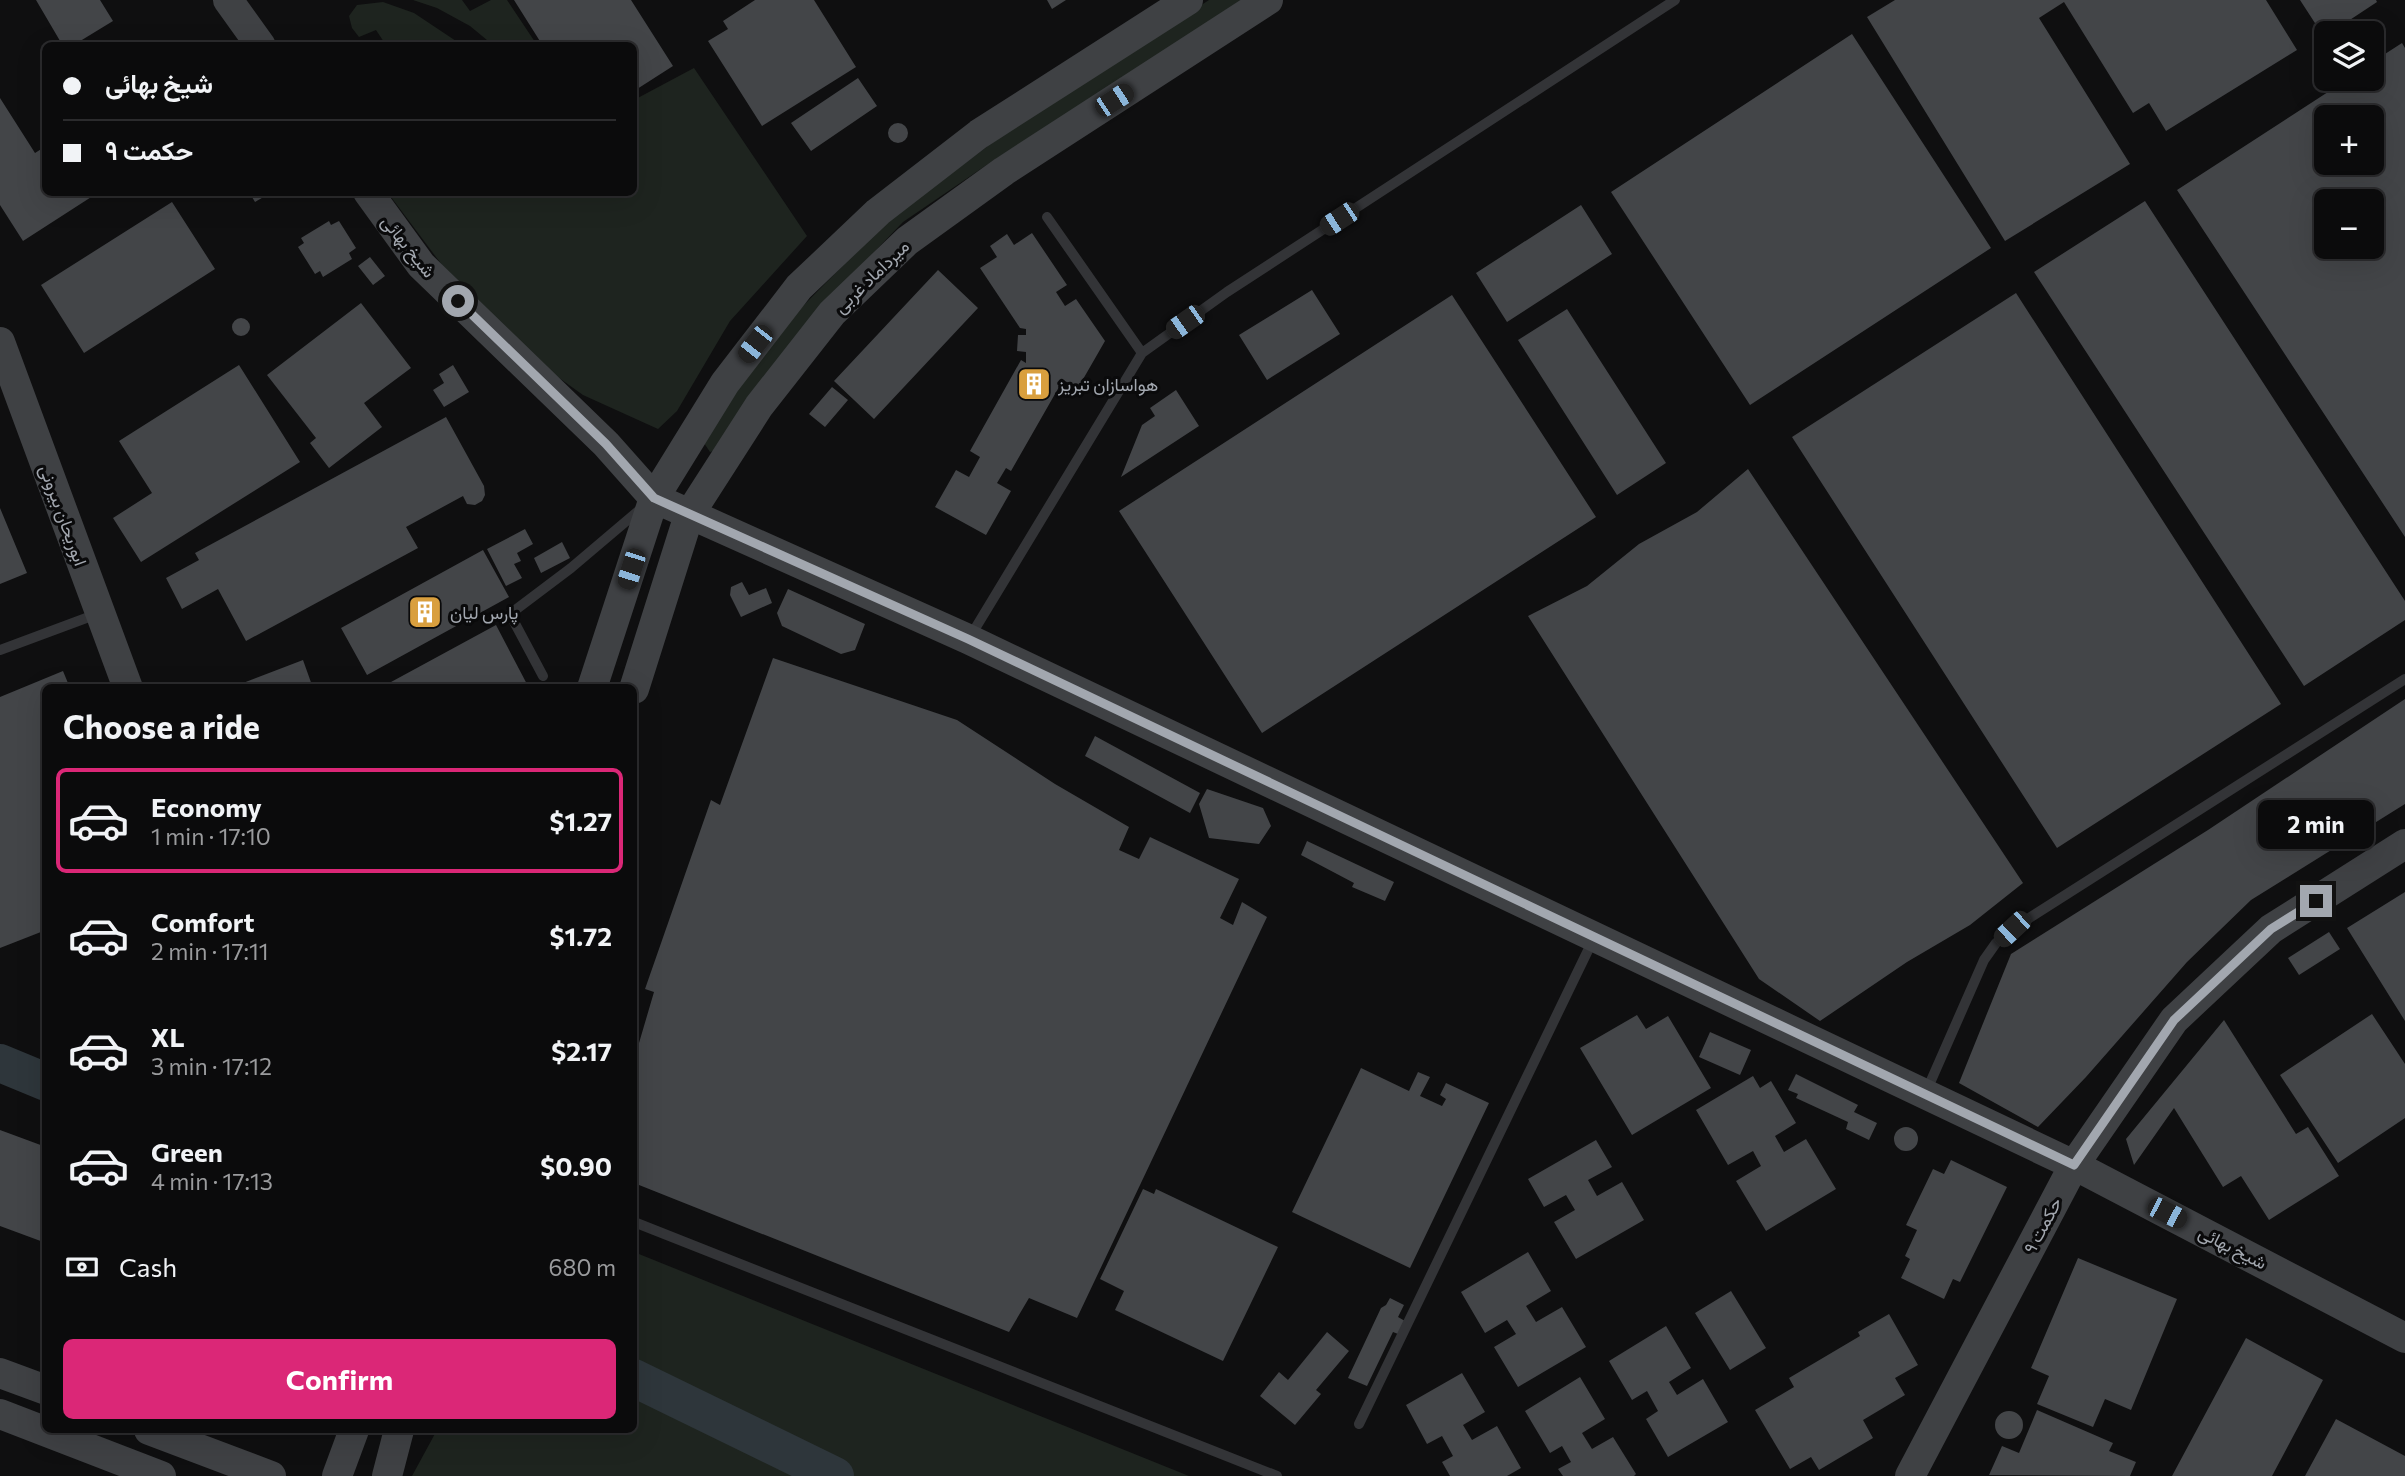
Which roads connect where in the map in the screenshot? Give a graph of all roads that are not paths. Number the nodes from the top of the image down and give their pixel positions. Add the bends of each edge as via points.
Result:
1 (228, 0) edge
2 (1188, 0) edge
3 (1268, 0) edge
4 (1675, 0) edge
5 (258, 42) edge
6 (371, 196) edge
7 (1046, 217) dead end
8 (0, 342) edge
9 (1142, 353) junction
10 (654, 498) junction
11 (689, 515) junction
12 (100, 612) junction
13 (968, 639) junction
14 (0, 650) edge
15 (543, 676) dead end
16 (2405, 679) edge
17 (127, 684) edge
18 (593, 684) edge
19 (636, 684) edge
20 (2405, 844) edge
21 (1595, 937) junction
22 (1924, 1094) junction
23 (2074, 1165) junction
24 (637, 1223) edge
25 (2405, 1338) edge
26 (0, 1373) edge
27 (42, 1389) edge
28 (0, 1414) edge
29 (1359, 1424) dead end
30 (42, 1430) edge
31 (50, 1433) edge
32 (157, 1433) edge
33 (353, 1433) edge
34 (398, 1433) edge
35 (162, 1476) edge
36 (271, 1476) edge
37 (337, 1476) edge
38 (387, 1476) edge
39 (1277, 1476) edge
40 (1910, 1476) edge

1 - 5 street
2 - 10 street via 979,134 878,212 799,287 725,383
3 - 11 street, میرداماد غربی via 1004,171 907,241 832,313 759,406
4 - 9 lane via 1227,292
6 - 10 street, شیخ بهائی via 421,265 606,444
7 - 9 lane
8 - 12 street, ابوریحان بیرونی
9 - 13 lane
10 - 11 street, شیخ بهائی
10 - 15 lane via 510,614
10 - 18 street
11 - 13 street, شیخ بهائی
11 - 19 street, میرداماد غربی
12 - 14 lane
12 - 17 street, ابوریحان بیرونی
13 - 21 street, شیخ بهائی
16 - 22 lane via 2012,929 1984,960
20 - 23 street, حکمت ۹ via 2271,929 2174,1020
21 - 22 street, شیخ بهائی
21 - 29 lane
22 - 23 street, شیخ بهائی
23 - 25 street, شیخ بهائی
23 - 40 street, حکمت ۹
24 - 39 lane
26 - 27 street
28 - 30 street
31 - 35 street
32 - 36 street
33 - 37 street
34 - 38 street

